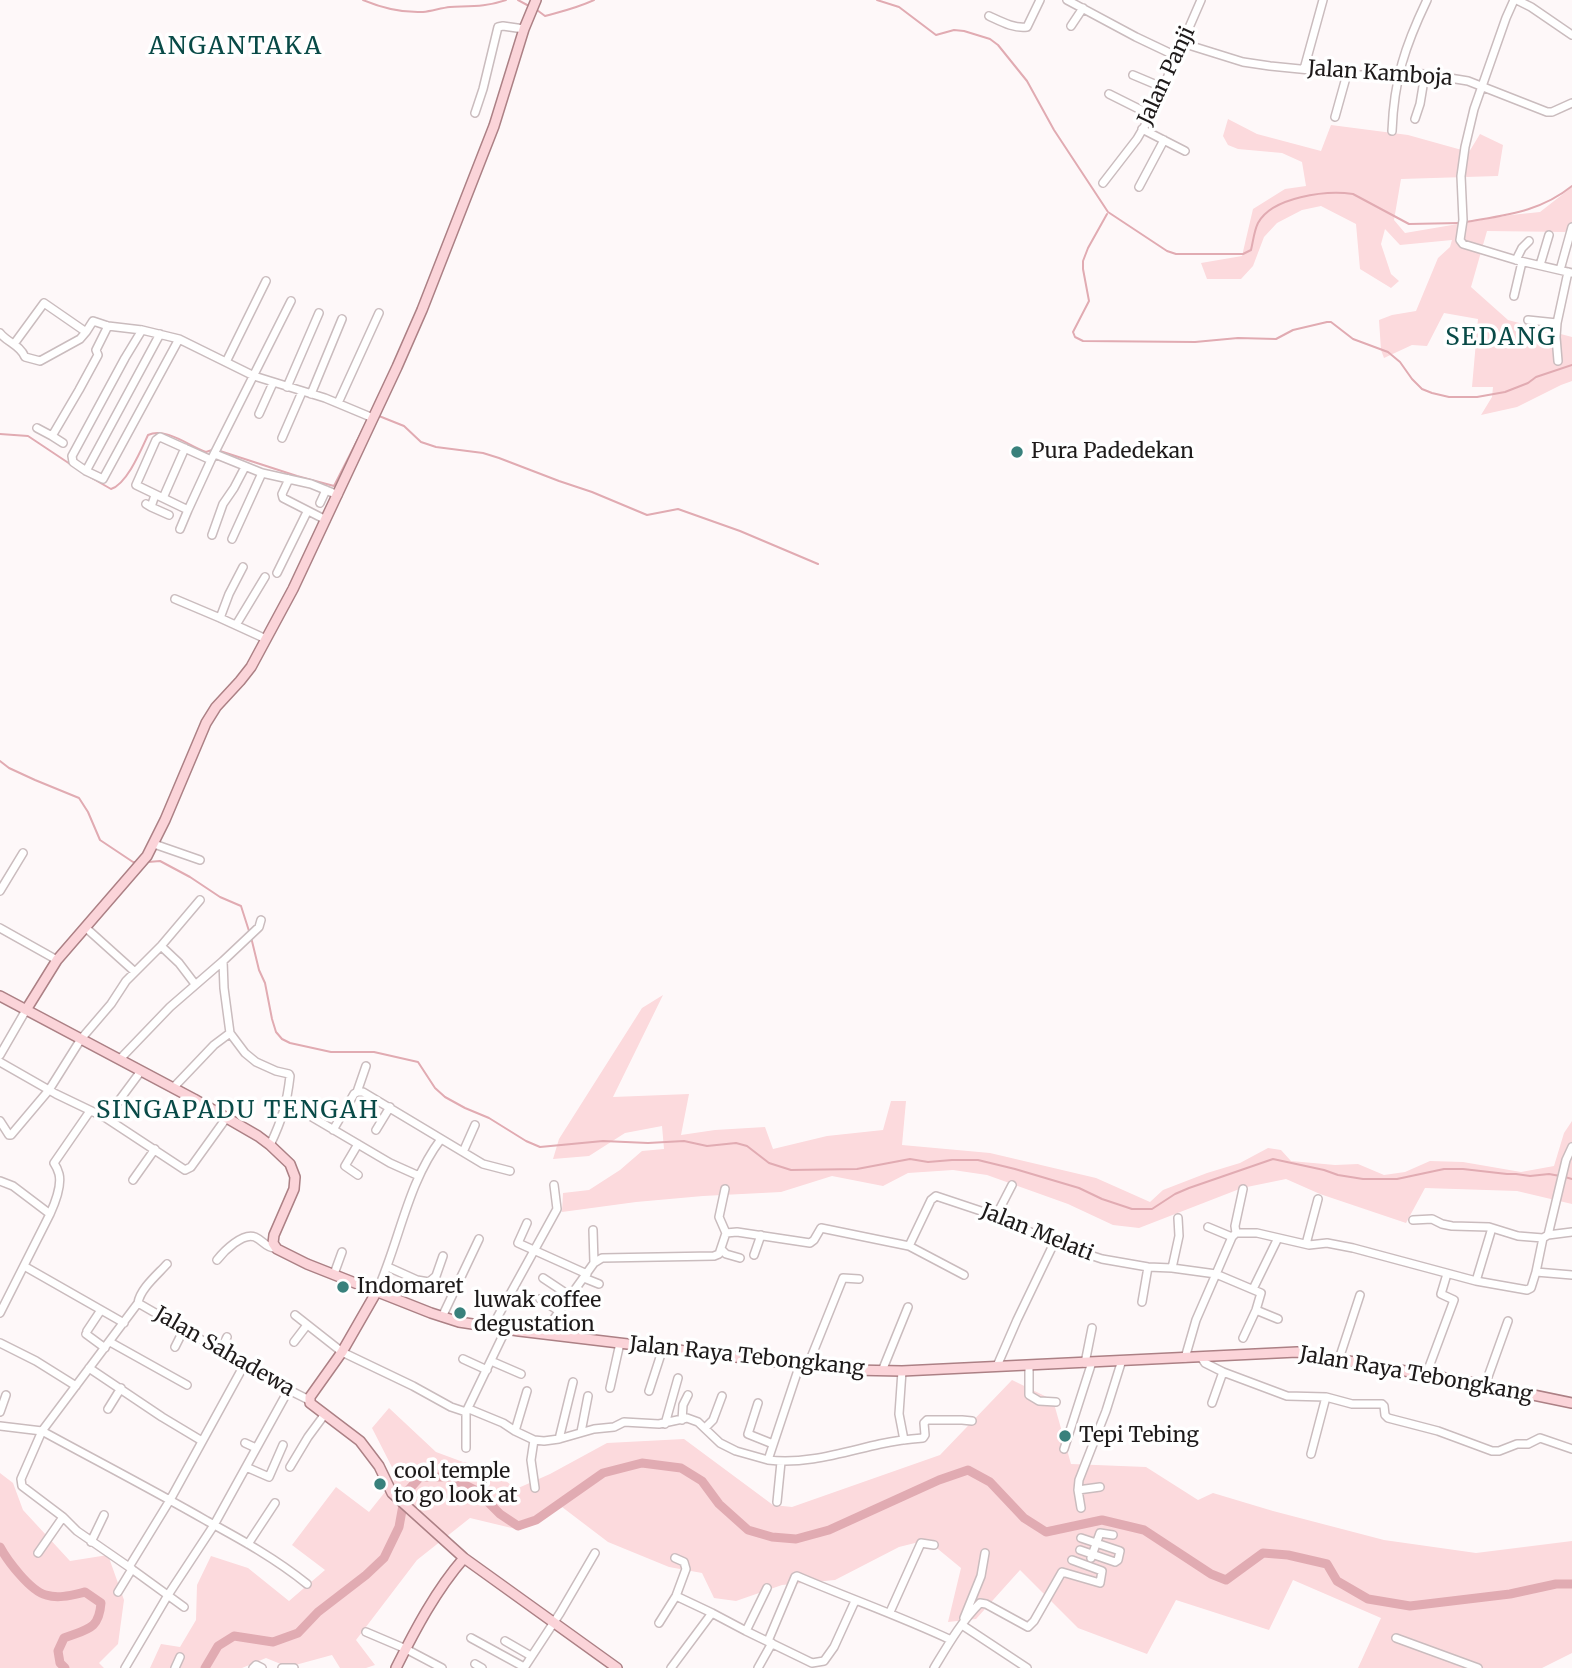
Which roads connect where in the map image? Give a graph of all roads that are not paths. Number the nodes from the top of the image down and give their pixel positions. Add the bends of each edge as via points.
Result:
1 (1040, 0) edge
2 (1202, 0) edge
3 (1323, 0) edge
4 (1427, 0) edge
5 (1515, 0) edge
6 (1071, 1) edge
7 (533, 8) edge
8 (1083, 8) junction
9 (989, 16) dead end
10 (1071, 26) dead end
11 (524, 29) junction
12 (1572, 35) edge
13 (1182, 43) junction
14 (1176, 56) junction
15 (1304, 69) junction
16 (1399, 73) junction
17 (1347, 74) junction
18 (1425, 74) junction
19 (1133, 75) dead end
20 (1482, 86) junction
21 (1164, 88) junction
22 (1109, 94) dead end
23 (1572, 103) edge
24 (475, 113) dead end
25 (1151, 115) junction
26 (1335, 117) dead end
27 (1415, 119) dead end
28 (1142, 130) junction
29 (1392, 131) dead end
30 (1164, 140) junction
31 (1185, 151) dead end
32 (1103, 183) dead end
33 (1139, 187) dead end
34 (1572, 227) edge
35 (1549, 235) dead end
36 (1529, 241) dead end
37 (1519, 261) junction
38 (1541, 265) junction
39 (1567, 271) edge
40 (266, 281) dead end
41 (1514, 296) dead end
42 (291, 301) dead end
43 (319, 313) dead end
44 (379, 313) dead end
45 (342, 319) dead end
46 (1528, 320) dead end
47 (1557, 323) junction
48 (108, 326) junction
49 (142, 330) junction
50 (86, 332) junction
51 (0, 333) edge
52 (160, 334) junction
53 (179, 339) junction
54 (14, 344) junction
55 (1558, 361) dead end
56 (226, 362) junction
57 (254, 376) junction
58 (274, 383) junction
59 (288, 387) junction
60 (302, 392) junction
61 (311, 394) junction
62 (338, 403) junction
63 (259, 414) dead end
64 (373, 418) junction
65 (37, 428) dead end
66 (52, 436) junction
67 (282, 438) dead end
68 (63, 443) dead end
69 (185, 448) junction
70 (213, 457) junction
71 (245, 467) junction
72 (86, 471) junction
73 (262, 473) junction
74 (289, 479) junction
75 (326, 490) junction
76 (338, 495) junction
77 (159, 497) junction
78 (320, 503) dead end
79 (188, 510) junction
80 (307, 512) junction
81 (169, 515) dead end
82 (326, 520) junction
83 (180, 529) dead end
84 (212, 535) dead end
85 (232, 539) dead end
86 (243, 568) dead end
87 (277, 573) dead end
88 (265, 577) dead end
89 (175, 599) dead end
90 (220, 618) junction
91 (236, 625) junction
92 (266, 639) junction
93 (154, 844) junction
94 (23, 853) dead end
95 (200, 860) dead end
96 (0, 891) edge
97 (200, 900) dead end
98 (261, 920) dead end
99 (85, 927) junction
100 (0, 928) edge
101 (161, 946) junction
102 (57, 960) junction
103 (223, 961) junction
104 (135, 972) junction
105 (195, 984) junction
106 (0, 996) edge
107 (26, 1010) junction
108 (230, 1033) junction
109 (81, 1039) junction
110 (0, 1055) edge
111 (120, 1059) junction
112 (0, 1062) edge
113 (366, 1066) dead end
114 (141, 1071) junction
115 (173, 1088) junction
116 (49, 1090) junction
117 (356, 1092) junction
118 (287, 1106) junction
119 (390, 1107) junction
120 (90, 1111) junction
121 (227, 1117) junction
122 (106, 1118) junction
123 (0, 1121) edge
124 (475, 1125) dead end
125 (333, 1130) junction
126 (376, 1130) dead end
127 (441, 1139) junction
128 (358, 1144) junction
129 (270, 1146) junction
130 (1572, 1147) edge
131 (155, 1149) junction
132 (463, 1152) junction
133 (510, 1171) dead end
134 (358, 1175) dead end
135 (419, 1176) junction
136 (0, 1181) edge
137 (133, 1181) dead end
138 (554, 1185) dead end
139 (1012, 1185) dead end
140 (725, 1189) dead end
141 (1243, 1189) dead end
142 (1318, 1199) dead end
143 (50, 1214) junction
144 (996, 1216) junction
145 (1178, 1218) dead end
146 (1413, 1220) dead end
147 (527, 1223) dead end
148 (1208, 1227) dead end
149 (1492, 1228) junction
150 (593, 1230) dead end
151 (1572, 1232) edge
152 (726, 1233) junction
153 (761, 1235) junction
154 (1234, 1235) junction
155 (1545, 1237) junction
156 (1278, 1238) junction
157 (480, 1239) dead end
158 (1054, 1243) junction
159 (1306, 1244) junction
160 (909, 1246) junction
161 (275, 1248) junction
162 (720, 1250) junction
163 (535, 1251) junction
164 (342, 1252) dead end
165 (754, 1255) dead end
166 (443, 1256) dead end
167 (740, 1258) dead end
168 (217, 1260) dead end
169 (596, 1261) junction
170 (167, 1264) dead end
171 (24, 1266) junction
172 (388, 1267) junction
173 (1148, 1267) junction
174 (1172, 1268) junction
175 (1536, 1272) junction
176 (334, 1274) junction
177 (1216, 1274) junction
178 (1447, 1274) junction
179 (964, 1275) dead end
180 (1572, 1275) edge
181 (586, 1276) junction
182 (543, 1278) dead end
183 (859, 1279) dead end
184 (1476, 1281) junction
185 (599, 1284) dead end
186 (1253, 1289) junction
187 (377, 1290) junction
188 (1360, 1295) dead end
189 (570, 1296) junction
190 (540, 1299) dead end
191 (1142, 1302) dead end
192 (138, 1303) junction
193 (908, 1307) dead end
194 (101, 1310) junction
195 (1256, 1310) junction
196 (559, 1311) junction
197 (0, 1313) edge
198 (295, 1315) dead end
199 (442, 1317) junction
200 (1278, 1319) dead end
201 (1508, 1321) dead end
202 (124, 1323) junction
203 (307, 1325) junction
204 (492, 1327) junction
205 (1092, 1328) dead end
206 (184, 1329) junction
207 (506, 1329) junction
208 (543, 1334) junction
209 (227, 1337) dead end
210 (1243, 1338) dead end
211 (294, 1342) dead end
212 (0, 1343) edge
213 (620, 1343) junction
214 (108, 1345) junction
215 (175, 1347) dead end
216 (663, 1348) junction
217 (220, 1351) junction
218 (342, 1352) junction
219 (1201, 1357) junction
220 (1185, 1358) junction
221 (464, 1359) dead end
222 (1339, 1359) junction
223 (1122, 1360) junction
224 (491, 1361) junction
225 (1089, 1362) junction
226 (804, 1364) junction
227 (1030, 1365) junction
228 (998, 1366) junction
229 (243, 1367) junction
230 (89, 1368) junction
231 (486, 1370) junction
232 (881, 1371) junction
233 (902, 1371) junction
234 (1223, 1372) junction
235 (521, 1374) dead end
236 (1426, 1375) junction
237 (678, 1378) dead end
238 (573, 1382) dead end
239 (76, 1385) junction
240 (187, 1385) dead end
241 (1485, 1385) junction
242 (121, 1388) junction
243 (289, 1388) junction
244 (610, 1388) dead end
245 (527, 1391) dead end
246 (649, 1391) dead end
247 (6, 1395) dead end
248 (688, 1395) dead end
249 (588, 1396) dead end
250 (722, 1396) dead end
251 (1326, 1397) junction
252 (310, 1400) junction
253 (1056, 1402) dead end
254 (758, 1403) dead end
255 (1212, 1403) dead end
256 (1572, 1403) edge
257 (108, 1409) dead end
258 (467, 1411) junction
259 (0, 1412) edge
260 (326, 1415) junction
261 (682, 1420) junction
262 (972, 1421) dead end
263 (665, 1424) junction
264 (0, 1426) edge
265 (210, 1427) junction
266 (705, 1428) junction
267 (42, 1431) junction
268 (515, 1431) junction
269 (220, 1432) dead end
270 (582, 1432) junction
271 (559, 1439) junction
272 (534, 1440) junction
273 (904, 1440) junction
274 (202, 1441) junction
275 (245, 1443) dead end
276 (773, 1444) junction
277 (283, 1445) dead end
278 (256, 1448) junction
279 (466, 1448) dead end
280 (1572, 1449) edge
281 (1064, 1450) dead end
282 (1311, 1454) dead end
283 (768, 1460) junction
284 (781, 1462) junction
285 (246, 1467) junction
286 (290, 1467) dead end
287 (1100, 1487) dead end
288 (535, 1488) dead end
289 (1078, 1490) junction
290 (170, 1500) junction
291 (275, 1503) dead end
292 (777, 1503) dead end
293 (1081, 1508) dead end
294 (104, 1515) dead end
295 (63, 1517) junction
296 (214, 1525) junction
297 (1113, 1535) dead end
298 (1081, 1538) dead end
299 (91, 1542) junction
300 (248, 1544) junction
301 (1096, 1544) junction
302 (934, 1545) dead end
303 (1080, 1550) dead end
304 (38, 1553) dead end
305 (596, 1553) dead end
306 (985, 1553) dead end
307 (1093, 1555) junction
308 (464, 1558) junction
309 (675, 1558) dead end
310 (1072, 1560) dead end
311 (1088, 1565) junction
312 (130, 1568) junction
313 (307, 1584) dead end
314 (767, 1588) dead end
315 (118, 1592) dead end
316 (168, 1595) junction
317 (676, 1596) junction
318 (855, 1601) junction
319 (184, 1607) dead end
320 (890, 1612) junction
321 (712, 1613) junction
322 (554, 1623) junction
323 (659, 1623) dead end
324 (962, 1623) junction
325 (746, 1631) junction
326 (366, 1632) dead end
327 (471, 1638) dead end
328 (1396, 1638) dead end
329 (950, 1640) junction
330 (505, 1641) dead end
331 (770, 1642) junction
332 (405, 1649) junction
333 (531, 1656) junction
334 (180, 1657) dead end
335 (811, 1665) edge
336 (526, 1667) edge
337 (125, 1668) edge
338 (175, 1668) edge
339 (253, 1668) edge
340 (262, 1668) edge
341 (282, 1668) edge
342 (293, 1668) edge
343 (396, 1668) edge
344 (442, 1668) edge
345 (617, 1668) edge
346 (671, 1668) edge
347 (758, 1668) edge
348 (934, 1668) edge
349 (1027, 1668) edge
350 (1478, 1668) edge

1 - 9 street via 1027,27 1014,27
2 - 13 street, Jalan Panji
3 - 15 street
4 - 16 street
5 - 12 street
5 - 20 street
6 - 8 street
7 - 11 main road
8 - 10 street
8 - 14 street
11 - 24 street via 498,27
11 - 64 main road via 494,127 422,310
13 - 14 street, Jalan Panji
13 - 15 street, Jalan Kamboja via 1243,62
14 - 21 street, Jalan Panji
15 - 17 street, Jalan Kamboja
16 - 17 street, Jalan Kamboja
16 - 18 street, Jalan Kamboja
16 - 29 street
17 - 26 street
18 - 20 street, Jalan Kamboja
18 - 27 street
19 - 21 street
20 - 23 street, Jalan Kamboja via 1547,112
20 - 37 street via 1465,147 1460,240
21 - 25 street, Jalan Panji
22 - 25 street
25 - 28 street, Jalan Panji
28 - 30 street
28 - 32 street, Jalan Panji
30 - 31 street
30 - 33 street
34 - 39 street
35 - 38 street
36 - 37 street via 1521,248
37 - 38 street
37 - 41 street
38 - 39 street
39 - 47 street
40 - 56 street
42 - 57 street
43 - 59 street
44 - 62 street
45 - 61 street
46 - 47 street
47 - 55 street
48 - 49 street
48 - 50 street via 93,321
48 - 66 street via 96,349 98,354
49 - 52 street
49 - 72 street via 72,456
50 - 54 street via 40,361 25,356
50 - 54 street via 44,303
51 - 54 street
52 - 53 street
52 - 72 street
53 - 56 street
53 - 72 street via 104,478
56 - 57 street
57 - 58 street
57 - 70 street
58 - 59 street
58 - 63 street
59 - 60 street
60 - 61 street
60 - 67 street
61 - 62 street
62 - 64 street
64 - 76 main road
65 - 66 street
66 - 68 street
69 - 70 street
69 - 77 street
69 - 77 street via 160,436 156,440 136,485
70 - 71 street
70 - 79 street
71 - 73 street
71 - 84 street
73 - 74 street
73 - 85 street
74 - 75 street
74 - 80 street via 282,498
75 - 76 street
75 - 78 street
76 - 82 main road
77 - 79 street
77 - 81 street via 148,505
79 - 83 street
80 - 82 street
80 - 87 street
82 - 92 main road
86 - 90 street
88 - 91 street
89 - 90 street
90 - 91 street
91 - 92 street
92 - 93 main road via 246,674 206,723
93 - 95 street
93 - 99 main road
94 - 96 street
97 - 101 street
98 - 103 street
99 - 102 main road
99 - 104 street
100 - 102 street
101 - 104 street
101 - 105 street
102 - 107 main road
103 - 105 street
103 - 108 street
104 - 109 street
105 - 111 street
106 - 107 main road
107 - 109 main road
107 - 110 street
108 - 115 street
108 - 118 street via 256,1062 289,1074
109 - 111 main road
109 - 116 street
111 - 114 main road
112 - 116 street
113 - 117 street
114 - 115 main road
114 - 122 street
115 - 121 main road
116 - 120 street
116 - 123 street via 10,1135
117 - 119 street
117 - 125 street
118 - 125 street
118 - 129 street
119 - 126 street
119 - 127 street
120 - 122 street
120 - 143 street via 54,1163 59,1181
121 - 129 main road
121 - 131 street via 187,1170
122 - 131 street
124 - 132 street
125 - 128 street
127 - 132 street
127 - 135 street
128 - 134 street via 345,1167
128 - 135 street
129 - 161 main road via 290,1164 296,1181 276,1229
130 - 155 street
131 - 137 street
132 - 133 street via 483,1164
135 - 172 street
136 - 143 street
138 - 163 street via 556,1209
139 - 144 street
140 - 152 street via 719,1220
141 - 154 street
142 - 159 street
143 - 171 street
144 - 158 street, Jalan Melati
144 - 160 street, Jalan Melati via 934,1196
145 - 174 street
146 - 149 street
147 - 163 street via 518,1243
148 - 154 street
149 - 155 street via 1518,1236
149 - 184 street
150 - 169 street
151 - 155 street
152 - 153 street
152 - 162 street
153 - 160 street via 808,1244 821,1228
153 - 165 street
154 - 156 street via 1257,1233
154 - 177 street
155 - 175 street
156 - 159 street
156 - 186 street
157 - 199 street
158 - 173 street, Jalan Melati via 1102,1259
158 - 228 street
159 - 178 street via 1353,1248
160 - 179 street
161 - 168 street via 247,1236
161 - 176 main road, Jalan Raya Tebongkang
162 - 167 street
162 - 169 street via 714,1256
163 - 181 street
163 - 204 street
164 - 176 street
166 - 172 street via 429,1282
169 - 181 street
170 - 192 street
171 - 194 street
171 - 197 street
172 - 187 street
173 - 174 street, Jalan Melati
173 - 191 street
174 - 177 street, Jalan Melati
175 - 180 street
175 - 184 street via 1529,1290
176 - 187 main road, Jalan Raya Tebongkang
177 - 186 street, Jalan Melati
177 - 220 street
178 - 184 street
178 - 236 street via 1441,1294 1454,1300
181 - 185 street
181 - 189 street
182 - 189 street
183 - 226 street via 842,1279
186 - 195 street via 1261,1294
187 - 199 main road, Jalan Raya Tebongkang
187 - 218 main road
188 - 222 street
189 - 196 street
190 - 196 street
192 - 202 street
192 - 206 street, Jalan Sahadewa
193 - 232 street
194 - 202 street
194 - 214 street via 86,1332
195 - 200 street
195 - 210 street
196 - 208 street
198 - 203 street
199 - 204 main road, Jalan Raya Tebongkang
201 - 241 street
202 - 214 street
203 - 211 street
203 - 218 street
204 - 207 main road, Jalan Raya Tebongkang
205 - 225 street
206 - 215 street
206 - 217 street, Jalan Sahadewa
207 - 208 main road, Jalan Raya Tebongkang
207 - 224 street
208 - 213 main road, Jalan Raya Tebongkang
209 - 217 street
212 - 239 street
213 - 216 main road, Jalan Raya Tebongkang
213 - 244 street
214 - 230 street
214 - 240 street
216 - 226 main road, Jalan Raya Tebongkang
216 - 246 street
217 - 229 street, Jalan Sahadewa
218 - 252 main road
218 - 258 street
219 - 220 main road, Jalan Raya Tebongkang
219 - 222 main road, Jalan Raya Tebongkang via 1289,1352
219 - 234 street
220 - 223 main road, Jalan Raya Tebongkang
221 - 231 street
222 - 236 main road, Jalan Raya Tebongkang
223 - 225 main road, Jalan Raya Tebongkang
223 - 289 street
224 - 231 street
224 - 235 street
225 - 227 main road, Jalan Raya Tebongkang
225 - 281 street
226 - 232 main road, Jalan Raya Tebongkang
226 - 276 street
227 - 228 main road, Jalan Raya Tebongkang
227 - 253 street via 1029,1395
228 - 233 main road, Jalan Raya Tebongkang
229 - 243 street, Jalan Sahadewa
229 - 265 street
230 - 239 street
230 - 242 street
231 - 258 street
232 - 233 main road, Jalan Raya Tebongkang
233 - 273 street via 899,1414
234 - 251 street via 1287,1396
234 - 255 street
236 - 241 main road, Jalan Raya Tebongkang
237 - 263 street
238 - 271 street
239 - 267 street
241 - 256 main road, Jalan Raya Tebongkang
242 - 257 street
242 - 274 street
243 - 252 street, Jalan Sahadewa
243 - 278 street
245 - 268 street
247 - 259 street
248 - 261 street
249 - 270 street
250 - 266 street
251 - 280 street via 1352,1404 1381,1404 1388,1418 1492,1451 1540,1438
251 - 282 street
252 - 260 main road
254 - 276 street via 748,1434
258 - 268 street
258 - 279 street
260 - 286 street
260 - 308 main road via 365,1446 397,1498
261 - 263 street
261 - 266 street via 693,1420
262 - 273 street via 927,1420 925,1437
263 - 270 street via 624,1422
264 - 267 street
265 - 269 street
265 - 274 street
266 - 283 street via 720,1443
267 - 290 street
267 - 295 street via 22,1486
268 - 272 street
270 - 271 street
271 - 272 street
272 - 288 street
273 - 284 street
274 - 290 street
275 - 278 street
276 - 283 street
277 - 285 street via 269,1476
278 - 285 street
283 - 284 street
284 - 292 street
285 - 296 street
287 - 289 street
289 - 293 street
290 - 296 street
290 - 312 street
291 - 300 street
294 - 299 street
295 - 299 street
295 - 304 street
296 - 300 street
296 - 316 street
297 - 301 street via 1100,1533
298 - 301 street
299 - 312 street
300 - 313 street
301 - 307 street
301 - 307 street via 1119,1551 1118,1560
302 - 320 street via 921,1543
303 - 307 street
305 - 322 street
306 - 324 street
307 - 311 street
308 - 322 main road
308 - 332 main road
309 - 317 street via 684,1562 686,1569
310 - 311 street
311 - 324 street via 1102,1571 1100,1583 1062,1572 1030,1626 982,1603
312 - 315 street
312 - 316 street
314 - 325 street
316 - 319 street
316 - 337 street
317 - 321 street
317 - 323 street
318 - 320 street
318 - 331 street via 796,1576
318 - 335 street via 828,1657
320 - 329 street
321 - 325 street
321 - 346 street
322 - 333 street
322 - 345 main road
324 - 329 street
324 - 349 street
325 - 331 street
326 - 332 street
327 - 336 street
328 - 350 street
329 - 348 street
330 - 333 street
331 - 335 street
331 - 347 street
332 - 343 main road
332 - 344 street
333 - 336 street
334 - 338 street
339 - 340 street
341 - 342 street

